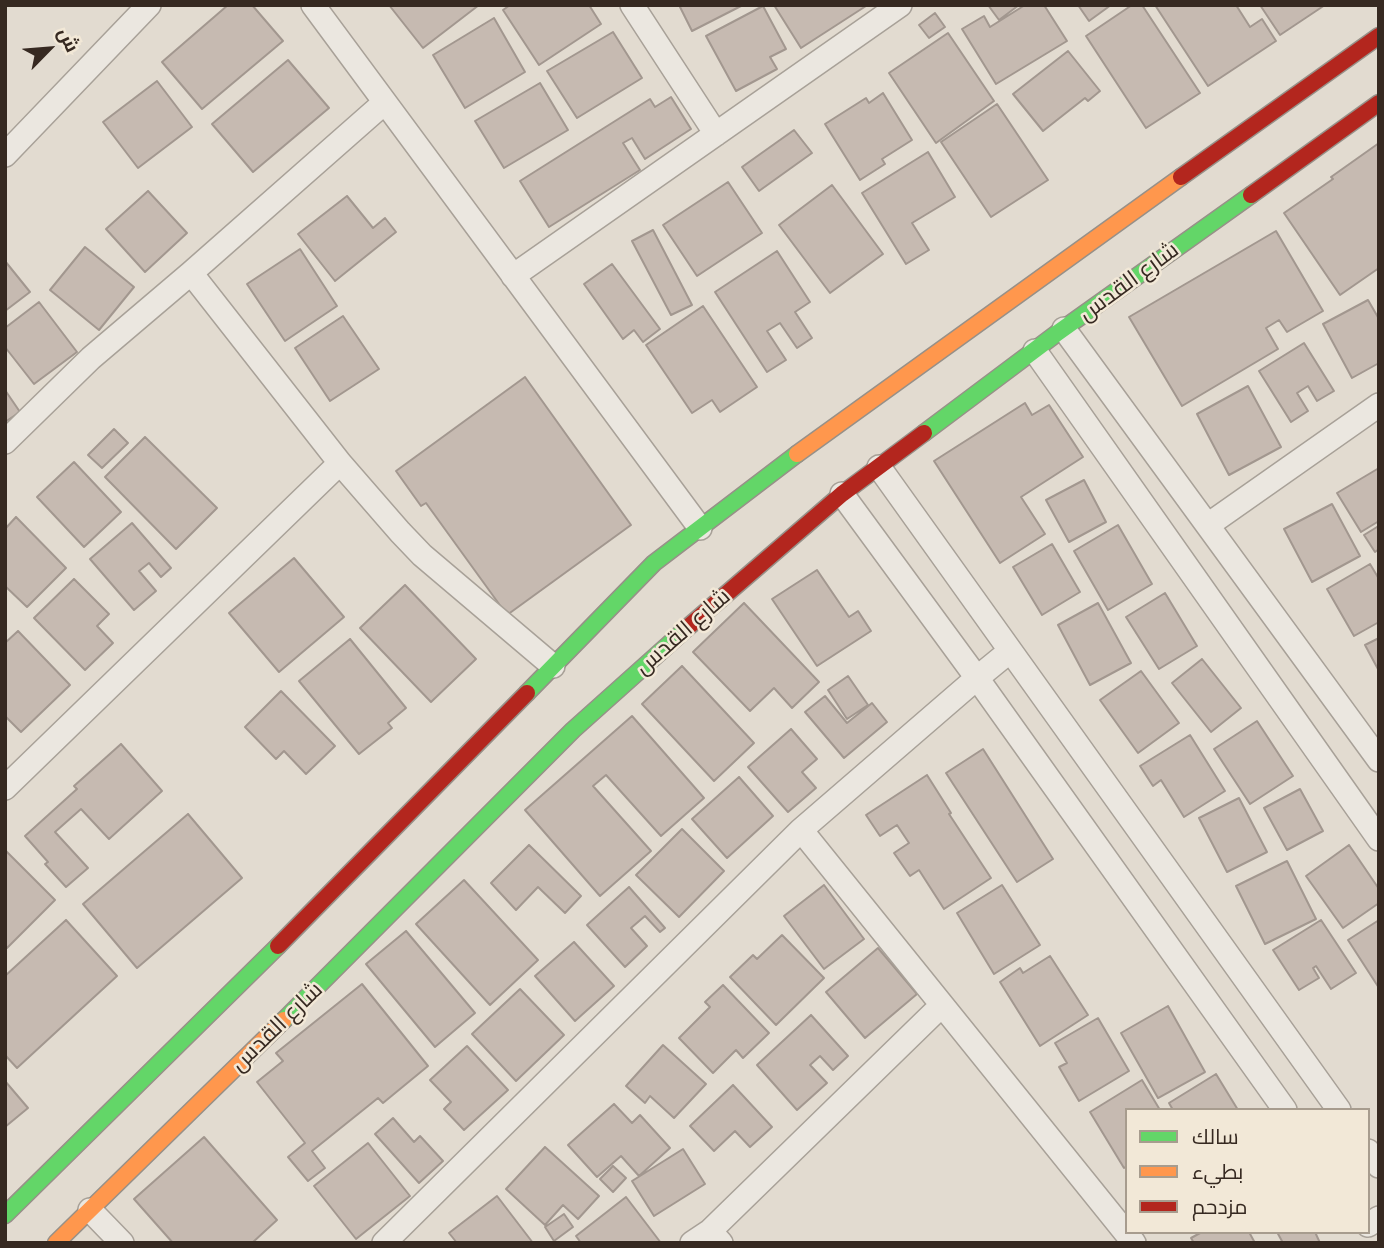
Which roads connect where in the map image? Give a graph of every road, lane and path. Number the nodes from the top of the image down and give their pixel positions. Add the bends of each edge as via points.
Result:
1 (149, 5) edge
2 (313, 5) edge
3 (632, 5) edge
4 (900, 5) edge
5 (1379, 36) edge
6 (384, 103) junction
7 (1379, 103) edge
8 (716, 134) junction
9 (5, 155) edge
10 (191, 273) junction
11 (513, 276) junction
12 (1064, 329) junction
13 (1034, 351) junction
14 (1379, 405) edge
15 (5, 442) edge
16 (340, 463) junction
17 (879, 467) junction
18 (842, 494) junction
19 (1208, 525) junction
20 (700, 527) junction
21 (1010, 651) junction
22 (553, 666) junction
23 (976, 678) junction
24 (1379, 760) edge
25 (5, 788) edge
26 (802, 830) junction
27 (1379, 839) edge
28 (942, 1005) junction
29 (1284, 1108) edge
30 (1338, 1108) edge
31 (90, 1210) junction
32 (5, 1215) edge
33 (1125, 1232) edge
34 (708, 1239) edge
35 (392, 1240) edge
36 (56, 1243) edge
37 (122, 1243) edge

1 - 9 street
2 - 6 street
3 - 8 street
4 - 8 street
5 - 20 main road
6 - 10 street
6 - 11 street
7 - 12 main road, شارع القدس
8 - 11 street
10 - 15 street via 91,358
10 - 16 street
11 - 20 street
12 - 13 main road, شارع القدس
12 - 19 street
13 - 17 main road, شارع القدس
13 - 27 street
14 - 19 street
16 - 22 street via 422,555
16 - 25 street
17 - 18 main road, شارع القدس
17 - 21 street
18 - 23 street
18 - 31 main road, شارع القدس via 573,730
19 - 24 street
20 - 22 main road via 653,563
21 - 23 street
21 - 30 street
22 - 32 main road
23 - 26 street
23 - 29 street
26 - 28 street
26 - 35 street
28 - 33 street
28 - 34 street
31 - 36 main road, شارع القدس
31 - 37 street

